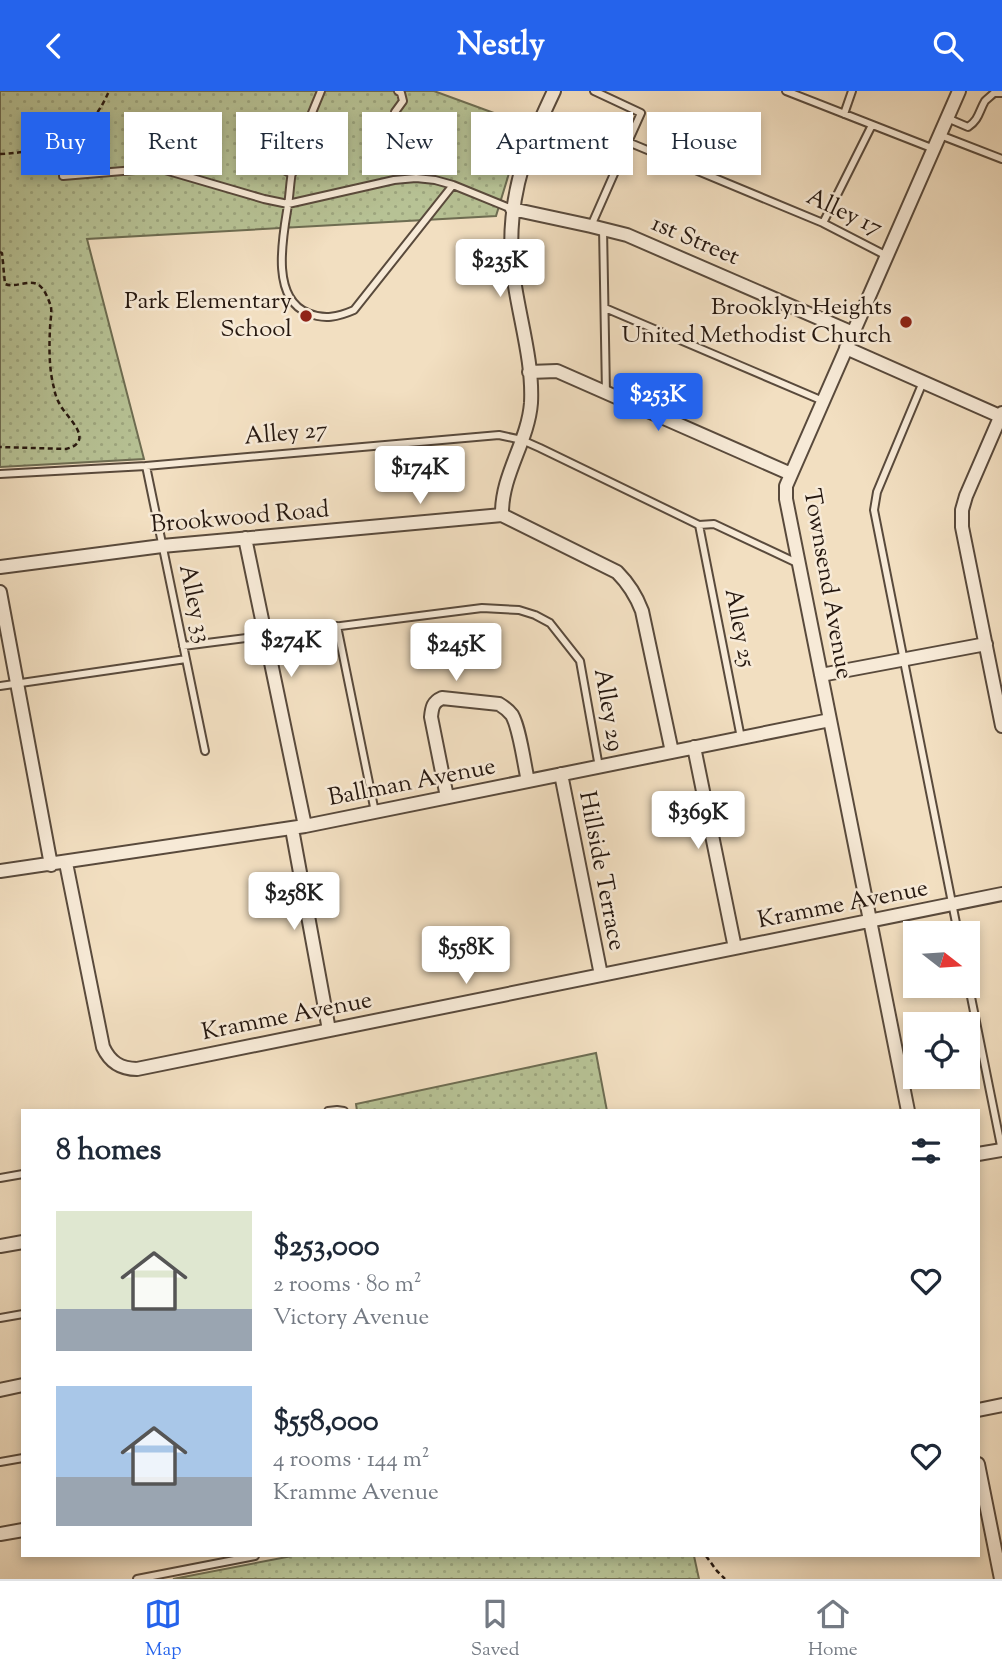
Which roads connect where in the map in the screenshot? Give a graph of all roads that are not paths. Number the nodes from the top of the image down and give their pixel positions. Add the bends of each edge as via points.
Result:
1 (321, 91) edge
2 (398, 91) edge
3 (554, 91) edge
4 (594, 91) edge
5 (786, 91) edge
6 (852, 91) edge
7 (959, 91) edge
8 (1002, 93) edge
9 (313, 112) edge
10 (395, 112) dead end
11 (844, 114) junction
12 (947, 118) junction
13 (872, 125) junction
14 (968, 127) junction
15 (633, 131) edge
16 (940, 135) junction
17 (961, 143) junction
18 (633, 144) edge
19 (934, 149) junction
20 (1002, 159) edge
21 (292, 175) edge
22 (616, 175) edge
23 (62, 176) dead end
24 (453, 185) junction
25 (288, 204) junction
26 (513, 209) junction
27 (823, 223) junction
28 (597, 227) junction
29 (887, 255) junction
30 (604, 308) junction
31 (853, 333) junction
32 (846, 348) junction
33 (529, 372) junction
34 (922, 382) junction
35 (606, 393) junction
36 (823, 401) junction
37 (1002, 415) edge
38 (522, 440) junction
39 (146, 466) junction
40 (0, 474) edge
41 (791, 474) junction
42 (502, 515) junction
43 (699, 526) junction
44 (245, 538) junction
45 (162, 546) junction
46 (799, 564) junction
47 (0, 567) edge
48 (0, 591) edge
49 (337, 626) junction
50 (265, 635) junction
51 (986, 643) junction
52 (183, 646) junction
53 (186, 659) junction
54 (903, 659) junction
55 (821, 675) junction
56 (17, 684) junction
57 (0, 686) edge
58 (830, 720) junction
59 (1002, 726) edge
60 (741, 738) junction
61 (694, 747) junction
62 (205, 751) dead end
63 (672, 752) junction
64 (599, 767) junction
65 (561, 774) junction
66 (528, 781) junction
67 (447, 797) junction
68 (375, 812) junction
69 (299, 827) junction
70 (66, 863) junction
71 (51, 865) junction
72 (0, 871) edge
73 (1002, 894) edge
74 (952, 904) junction
75 (870, 921) junction
76 (956, 921) edge
77 (735, 948) junction
78 (601, 975) junction
79 (971, 998) edge
80 (329, 1030) junction
81 (908, 1109) edge
82 (1002, 1151) edge
83 (980, 1154) edge
84 (21, 1174) edge
85 (0, 1178) edge
86 (21, 1242) edge
87 (0, 1246) edge
88 (21, 1314) edge
89 (0, 1318) edge
90 (21, 1385) edge
91 (0, 1390) edge
92 (1002, 1405) edge
93 (980, 1410) edge
94 (21, 1458) edge
95 (0, 1462) edge
96 (980, 1474) edge
97 (21, 1529) edge
98 (0, 1534) edge
99 (250, 1557) edge
100 (137, 1579) edge
101 (1001, 1579) edge

1 - 9 lane
2 - 10 lane via 403,101
3 - 26 street via 528,149
4 - 15 lane via 641,113
5 - 11 lane
6 - 11 lane
7 - 12 street, Townsend Avenue
8 - 14 lane via 986,100
11 - 13 lane
12 - 14 lane
12 - 16 street, Townsend Avenue
13 - 19 lane
13 - 27 lane
14 - 17 lane
16 - 17 lane
16 - 19 street, Townsend Avenue
17 - 20 lane
18 - 27 lane, Alley 17
19 - 29 street, Townsend Avenue
21 - 25 lane
22 - 28 lane
23 - 25 lane via 164,170
24 - 25 lane via 416,178 394,180
24 - 25 lane via 354,310 329,318 302,311 285,288 281,249
24 - 26 lane
26 - 28 street, 1st Street
26 - 33 street via 514,283
27 - 29 lane, Alley 17
28 - 30 lane
28 - 31 street, 1st Street via 654,246
29 - 31 street, Townsend Avenue
30 - 35 lane
30 - 36 lane
31 - 32 street, Townsend Avenue
32 - 34 street
32 - 36 street, Townsend Avenue
33 - 35 street via 556,371
33 - 38 street via 531,399
34 - 37 street
34 - 54 lane via 874,501
35 - 41 street
36 - 41 street, Townsend Avenue
37 - 51 street via 962,510
38 - 39 lane, Alley 27 via 499,435
38 - 42 street via 507,480
38 - 43 lane, Alley 27
39 - 40 lane, Alley 27
39 - 45 lane, Alley 33
41 - 46 street, Townsend Avenue via 786,499
42 - 44 street, Brookwood Road
42 - 63 street via 617,572 636,594
43 - 46 lane, Alley 27 via 714,524
43 - 60 lane, Alley 25
44 - 45 street, Brookwood Road
44 - 50 street
45 - 47 street, Brookwood Road
45 - 52 lane, Alley 33
46 - 55 street, Townsend Avenue
48 - 56 street
49 - 50 lane, Alley 29
49 - 64 lane, Alley 29 via 482,608 519,610 550,623 580,661
49 - 68 lane
50 - 52 lane, Alley 29
50 - 69 street
51 - 54 street
51 - 59 street
52 - 53 lane, Alley 33
53 - 56 lane
53 - 62 lane, Alley 33
54 - 55 street
54 - 74 lane
55 - 58 street, Townsend Avenue
56 - 57 lane
56 - 71 street
58 - 60 street, Ballman Avenue
58 - 75 street, Townsend Avenue
60 - 61 street, Ballman Avenue
61 - 63 street, Ballman Avenue
61 - 77 street
63 - 64 street, Ballman Avenue
64 - 65 street, Ballman Avenue
65 - 66 street, Ballman Avenue
65 - 78 street, Hillside Terrace
66 - 67 street, Ballman Avenue
66 - 67 street via 516,725 506,709 442,698 435,702 431,717
67 - 68 street, Ballman Avenue
68 - 69 street, Ballman Avenue
69 - 70 street, Ballman Avenue
69 - 80 street
70 - 71 street, Ballman Avenue
70 - 80 street, Kramme Avenue via 103,1048 113,1062 137,1069
71 - 72 street, Ballman Avenue
73 - 74 street, Kramme Avenue
74 - 75 street, Kramme Avenue
74 - 76 lane
75 - 77 street, Kramme Avenue
75 - 81 street, Townsend Avenue
77 - 78 street, Kramme Avenue
78 - 80 street, Kramme Avenue
79 - 82 lane
82 - 83 street
84 - 85 lane
86 - 87 street
88 - 89 lane
90 - 91 street
92 - 93 street
94 - 95 lane
96 - 101 street
97 - 98 street
99 - 100 lane

